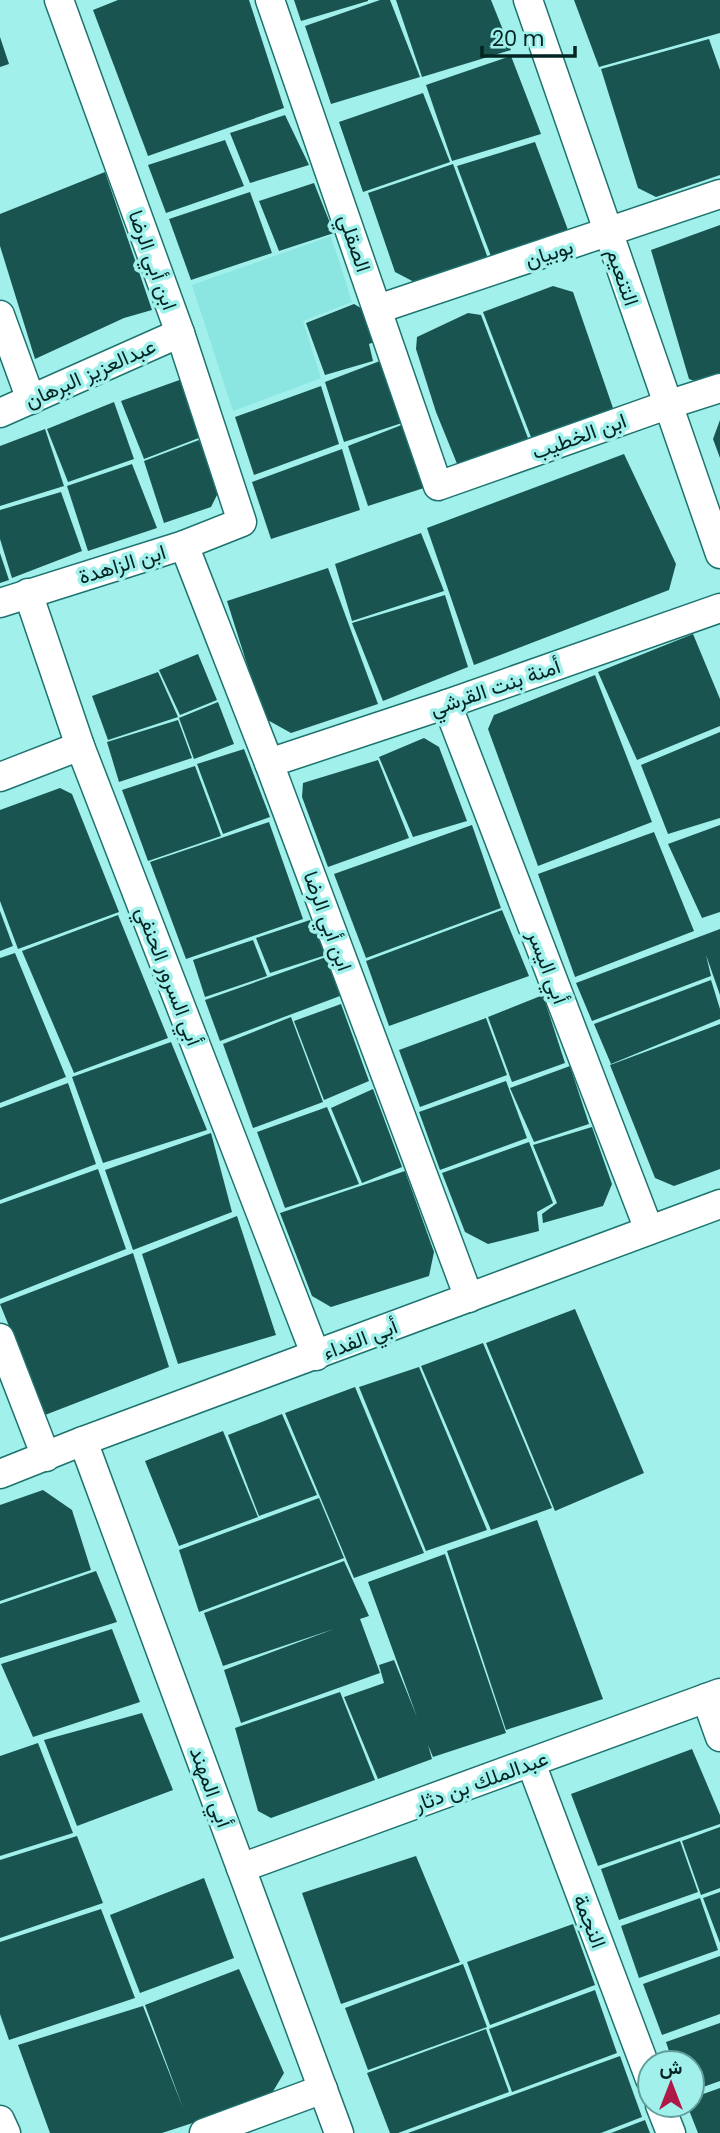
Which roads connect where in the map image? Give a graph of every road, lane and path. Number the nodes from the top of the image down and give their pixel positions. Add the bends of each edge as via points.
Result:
1 (59, 0) edge
2 (270, 0) edge
3 (528, 0) edge
4 (720, 194) edge
5 (608, 233) junction
6 (378, 309) junction
7 (0, 315) edge
8 (180, 333) junction
9 (720, 388) edge
10 (31, 400) junction
11 (667, 405) junction
12 (0, 413) edge
13 (438, 486) joint
14 (242, 522) joint
15 (184, 545) junction
16 (720, 554) edge
17 (28, 593) junction
18 (0, 604) edge
19 (720, 608) edge
20 (447, 704) junction
21 (80, 746) junction
22 (269, 763) junction
23 (0, 776) edge
24 (720, 1204) edge
25 (649, 1230) junction
26 (469, 1298) junction
27 (0, 1338) edge
28 (316, 1356) junction
29 (83, 1441) junction
30 (46, 1457) junction
31 (0, 1474) edge
32 (713, 1696) edge
33 (720, 1737) edge
34 (531, 1763) junction
35 (241, 1868) junction
36 (639, 2049) edge
37 (323, 2089) junction
38 (204, 2133) edge
39 (339, 2133) edge

1 - 8 street, ابن أبي الرضا
2 - 6 street, الصقلي
3 - 5 street, التنعيم
4 - 5 street, بوبيان
5 - 6 street, بوبيان
5 - 11 street, التنعيم
6 - 13 street, الصقلي
7 - 10 street
8 - 10 street, عبدالعزيز البرهان
8 - 14 street, ابن أبي الرضا
9 - 11 street, ابن الخطيب
10 - 12 street, عبدالعزيز البرهان
11 - 13 street, ابن الخطيب
11 - 16 street, التنعيم
14 - 15 street, ابن الزاهدة
15 - 17 street, ابن الزاهدة
15 - 22 street, ابن أبي الرضا
17 - 18 street, ابن الزاهدة
17 - 21 street, أبي السرور الحنفي
19 - 20 street, أمنة بنت القرشي
20 - 22 street, أمنة بنت القرشي
20 - 25 street, أبي اليسر
21 - 23 street
21 - 28 street, أبي السرور الحنفي
22 - 26 street, ابن أبي الرضا
24 - 25 street, أبي الفداء
25 - 26 street, أبي الفداء
26 - 28 street, أبي الفداء
27 - 30 street
28 - 29 street, أبي الفداء
29 - 30 street, أبي الفداء
29 - 35 street, أبي المهند
30 - 31 street, أبي الفداء
32 - 33 street
32 - 34 street, عبدالملك بن دثار
34 - 35 street, عبدالملك بن دثار
34 - 36 street, النجمة
35 - 37 street, أبي المهند
37 - 38 street
37 - 39 street, أبي المهند

